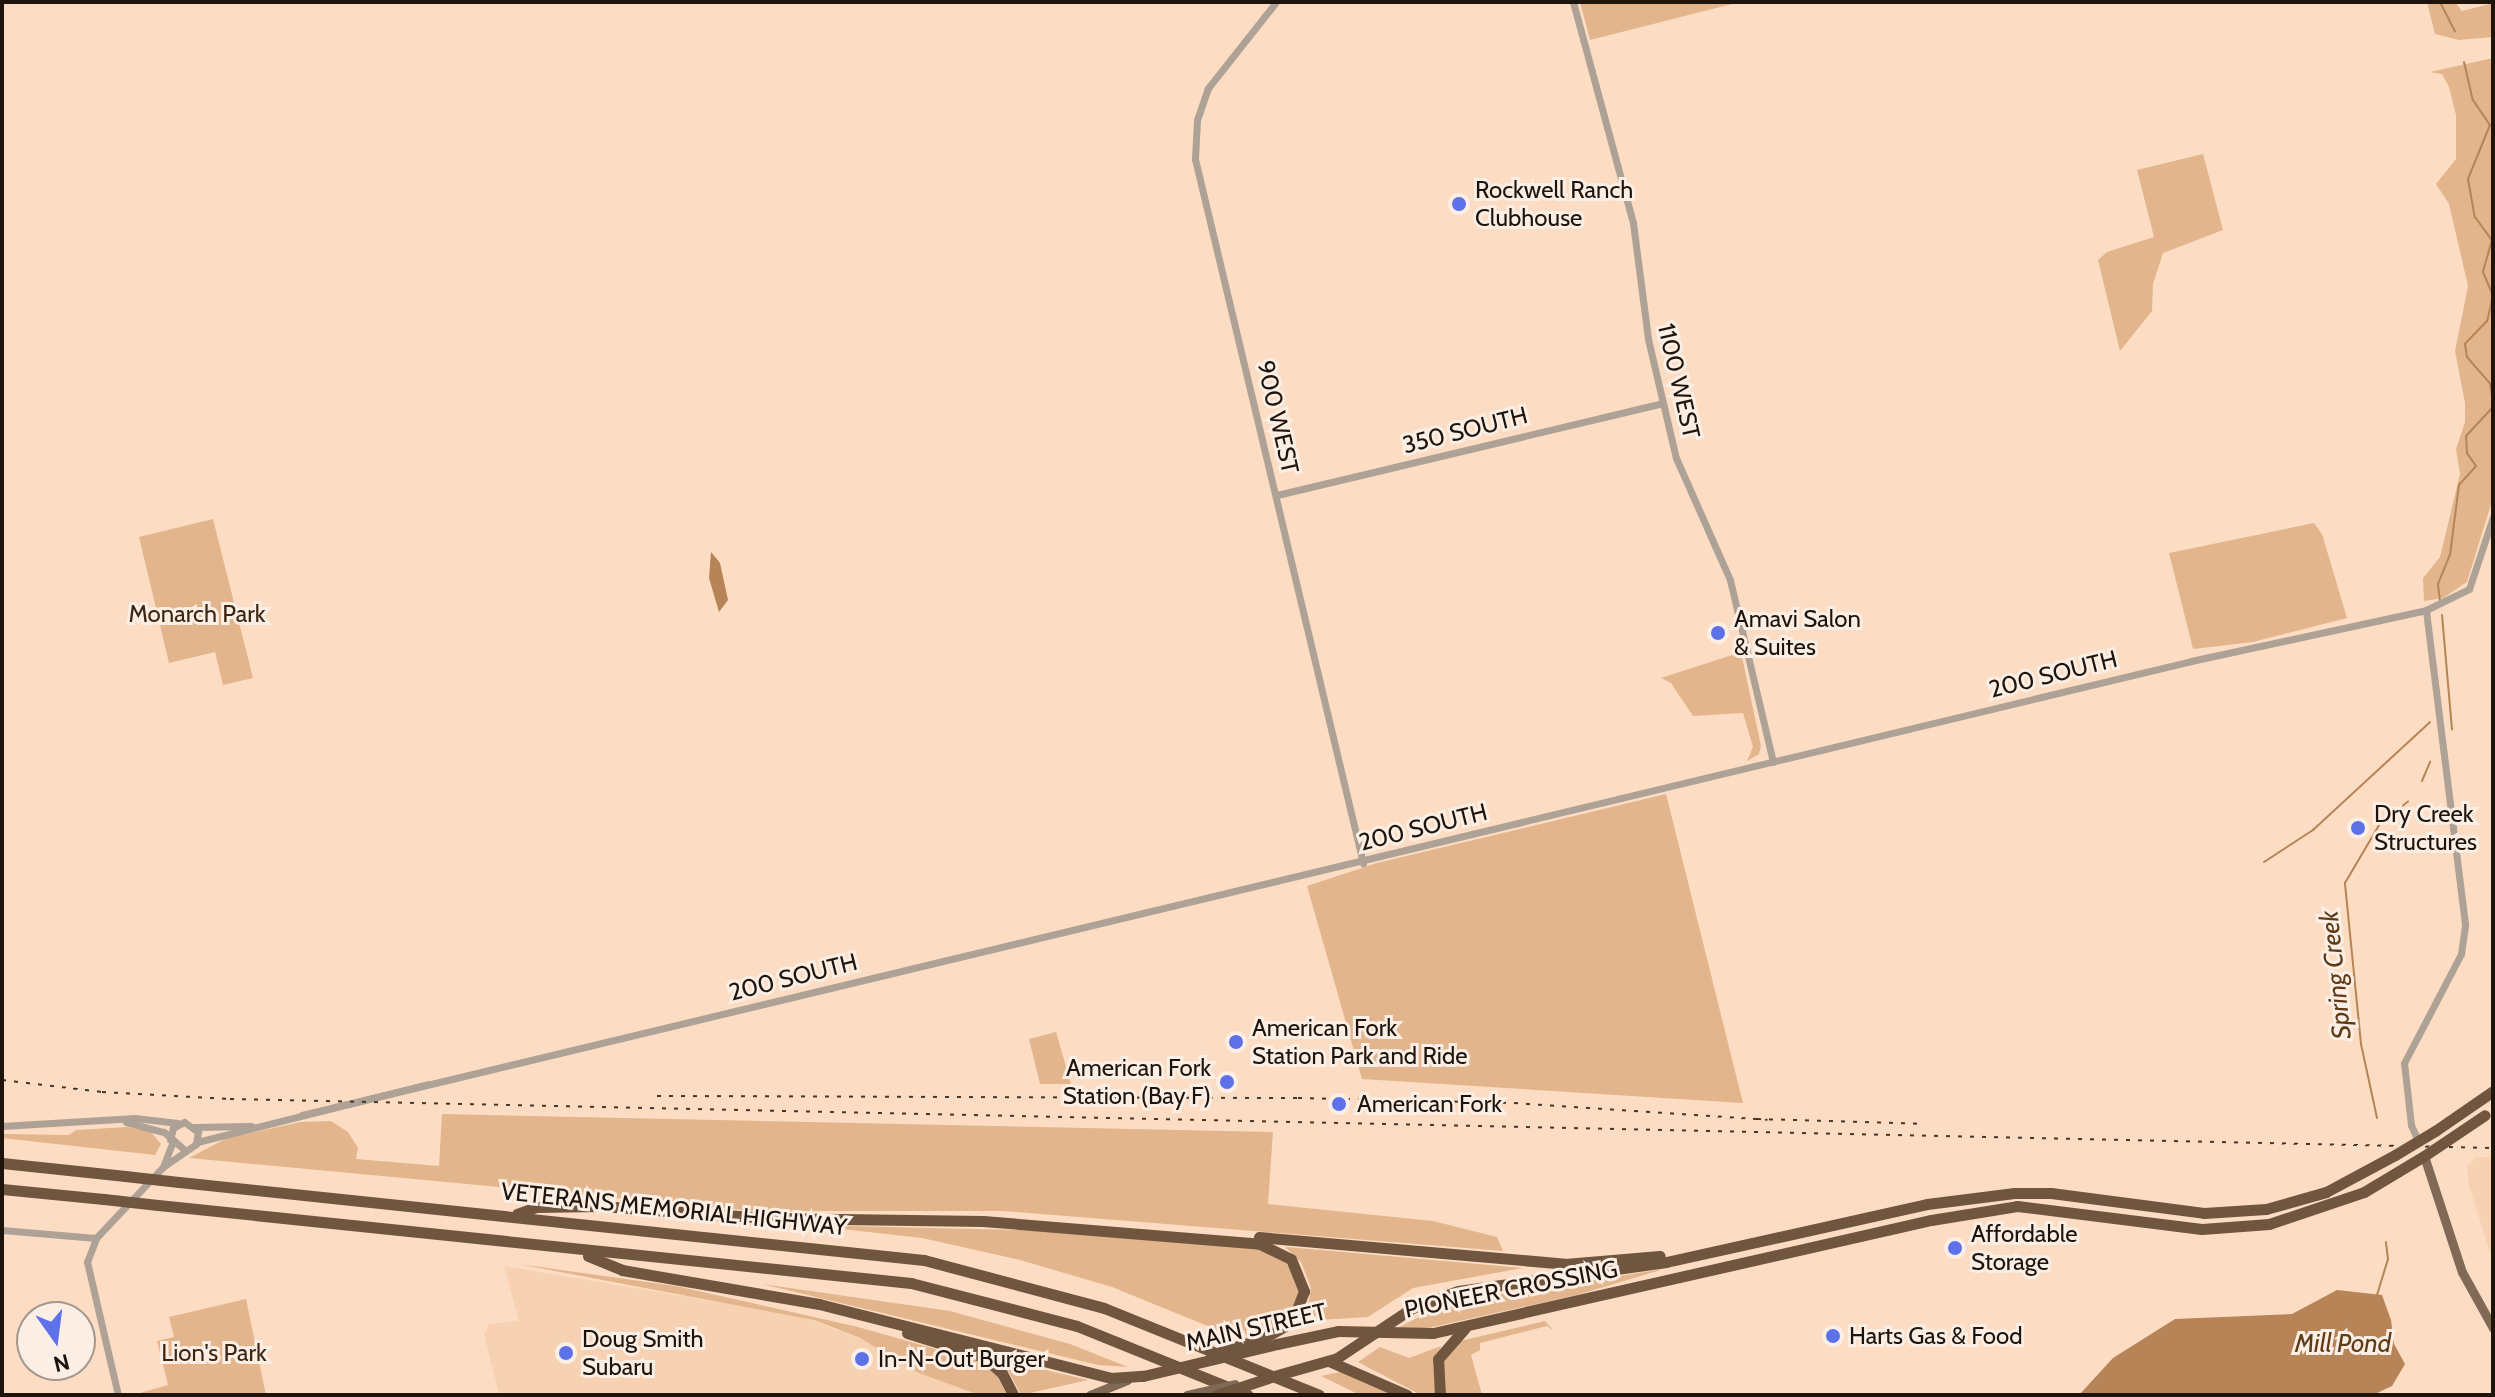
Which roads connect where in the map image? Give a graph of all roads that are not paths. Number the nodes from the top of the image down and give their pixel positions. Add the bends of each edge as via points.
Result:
1 (1276, 2) edge
2 (1573, 2) edge
3 (1663, 403) junction
4 (1277, 495) junction
5 (2493, 517) edge
6 (2426, 610) junction
7 (1773, 762) junction
8 (1363, 863) junction
9 (2493, 1091) edge
10 (2489, 1113) edge
11 (124, 1122) junction
12 (178, 1123) junction
13 (2, 1126) edge
14 (254, 1126) junction
15 (195, 1127) junction
16 (171, 1141) junction
17 (2418, 1141) junction
18 (197, 1142) junction
19 (185, 1150) junction
20 (2424, 1156) junction
21 (2, 1163) edge
22 (163, 1167) junction
23 (2, 1189) edge
24 (513, 1215) junction
25 (2, 1230) edge
26 (1202, 1236) junction
27 (96, 1238) junction
28 (1763, 1243) junction
29 (580, 1253) junction
30 (858, 1314) junction
31 (1481, 1320) junction
32 (2493, 1328) edge
33 (1378, 1333) junction
34 (1271, 1340) junction
35 (1329, 1362) junction
36 (1274, 1376) junction
37 (1127, 1380) junction
38 (118, 1395) edge
39 (1013, 1395) edge
40 (1090, 1395) edge
41 (1187, 1395) edge
42 (1217, 1395) edge
43 (1248, 1395) edge
44 (1319, 1395) edge
45 (1407, 1395) edge
46 (1440, 1395) edge

1 - 4 street, 900 WEST via 1208,88 1194,148
2 - 3 street, 1100 WEST via 1633,223 1643,314
3 - 4 street, 350 SOUTH
3 - 7 street, 1100 WEST via 1685,484 1730,580
4 - 8 street, 900 WEST
5 - 6 street, 200 SOUTH via 2475,580 2448,603
6 - 7 street, 200 SOUTH via 2407,610
6 - 17 street, bridge via 2465,924 2461,954 2404,1063 2411,1125
7 - 8 street, 200 SOUTH
8 - 14 street, 200 SOUTH
9 - 17 highway, PIONEER CROSSING, bridge
10 - 20 highway, PIONEER CROSSING, bridge
11 - 12 street, 200 SOUTH
11 - 13 street, 200 SOUTH
11 - 16 street via 152,1127
12 - 15 street, 200 SOUTH
12 - 16 street
14 - 15 street, 200 SOUTH
14 - 18 street, 200 SOUTH
15 - 18 street
16 - 19 street
16 - 22 street
17 - 20 main road, bridge
17 - 28 highway, PIONEER CROSSING, bridge via 2326,1192 2266,1209 2204,1213 2014,1193 1927,1204
18 - 19 street, 200 SOUTH
19 - 22 street
20 - 31 highway, PIONEER CROSSING via 2384,1181 2303,1216 2232,1229 2166,1226 2051,1207 1980,1211
20 - 32 main road via 2462,1272
21 - 24 highway, VETERANS MEMORIAL HIGHWAY, bridge
22 - 27 street
23 - 29 highway, VETERANS MEMORIAL HIGHWAY, bridge via 418,1230
24 - 26 highway via 536,1207 600,1206 769,1218 1034,1223
24 - 44 highway, VETERANS MEMORIAL HIGHWAY via 872,1252 981,1272 1115,1312
25 - 27 street
26 - 28 highway via 1576,1265 1734,1241
26 - 34 highway via 1272,1246 1298,1268 1304,1291 1300,1311
27 - 38 street via 87,1262
28 - 33 highway, PIONEER CROSSING via 1646,1266 1458,1291 1412,1308
29 - 30 highway via 622,1270
29 - 43 highway, VETERANS MEMORIAL HIGHWAY via 735,1262 934,1288 1077,1326
30 - 37 highway
30 - 39 highway via 984,1357 1002,1373
31 - 33 highway, PIONEER CROSSING via 1422,1334
31 - 46 highway via 1452,1338 1440,1354 1435,1376
33 - 34 highway, MAIN STREET via 1331,1332
33 - 35 highway, MAIN STREET
34 - 37 highway, MAIN STREET, bridge
35 - 36 highway, MAIN STREET
35 - 45 highway via 1350,1366
36 - 41 main road, MAIN STREET, bridge
36 - 42 highway, bridge
37 - 40 main road, MAIN STREET

